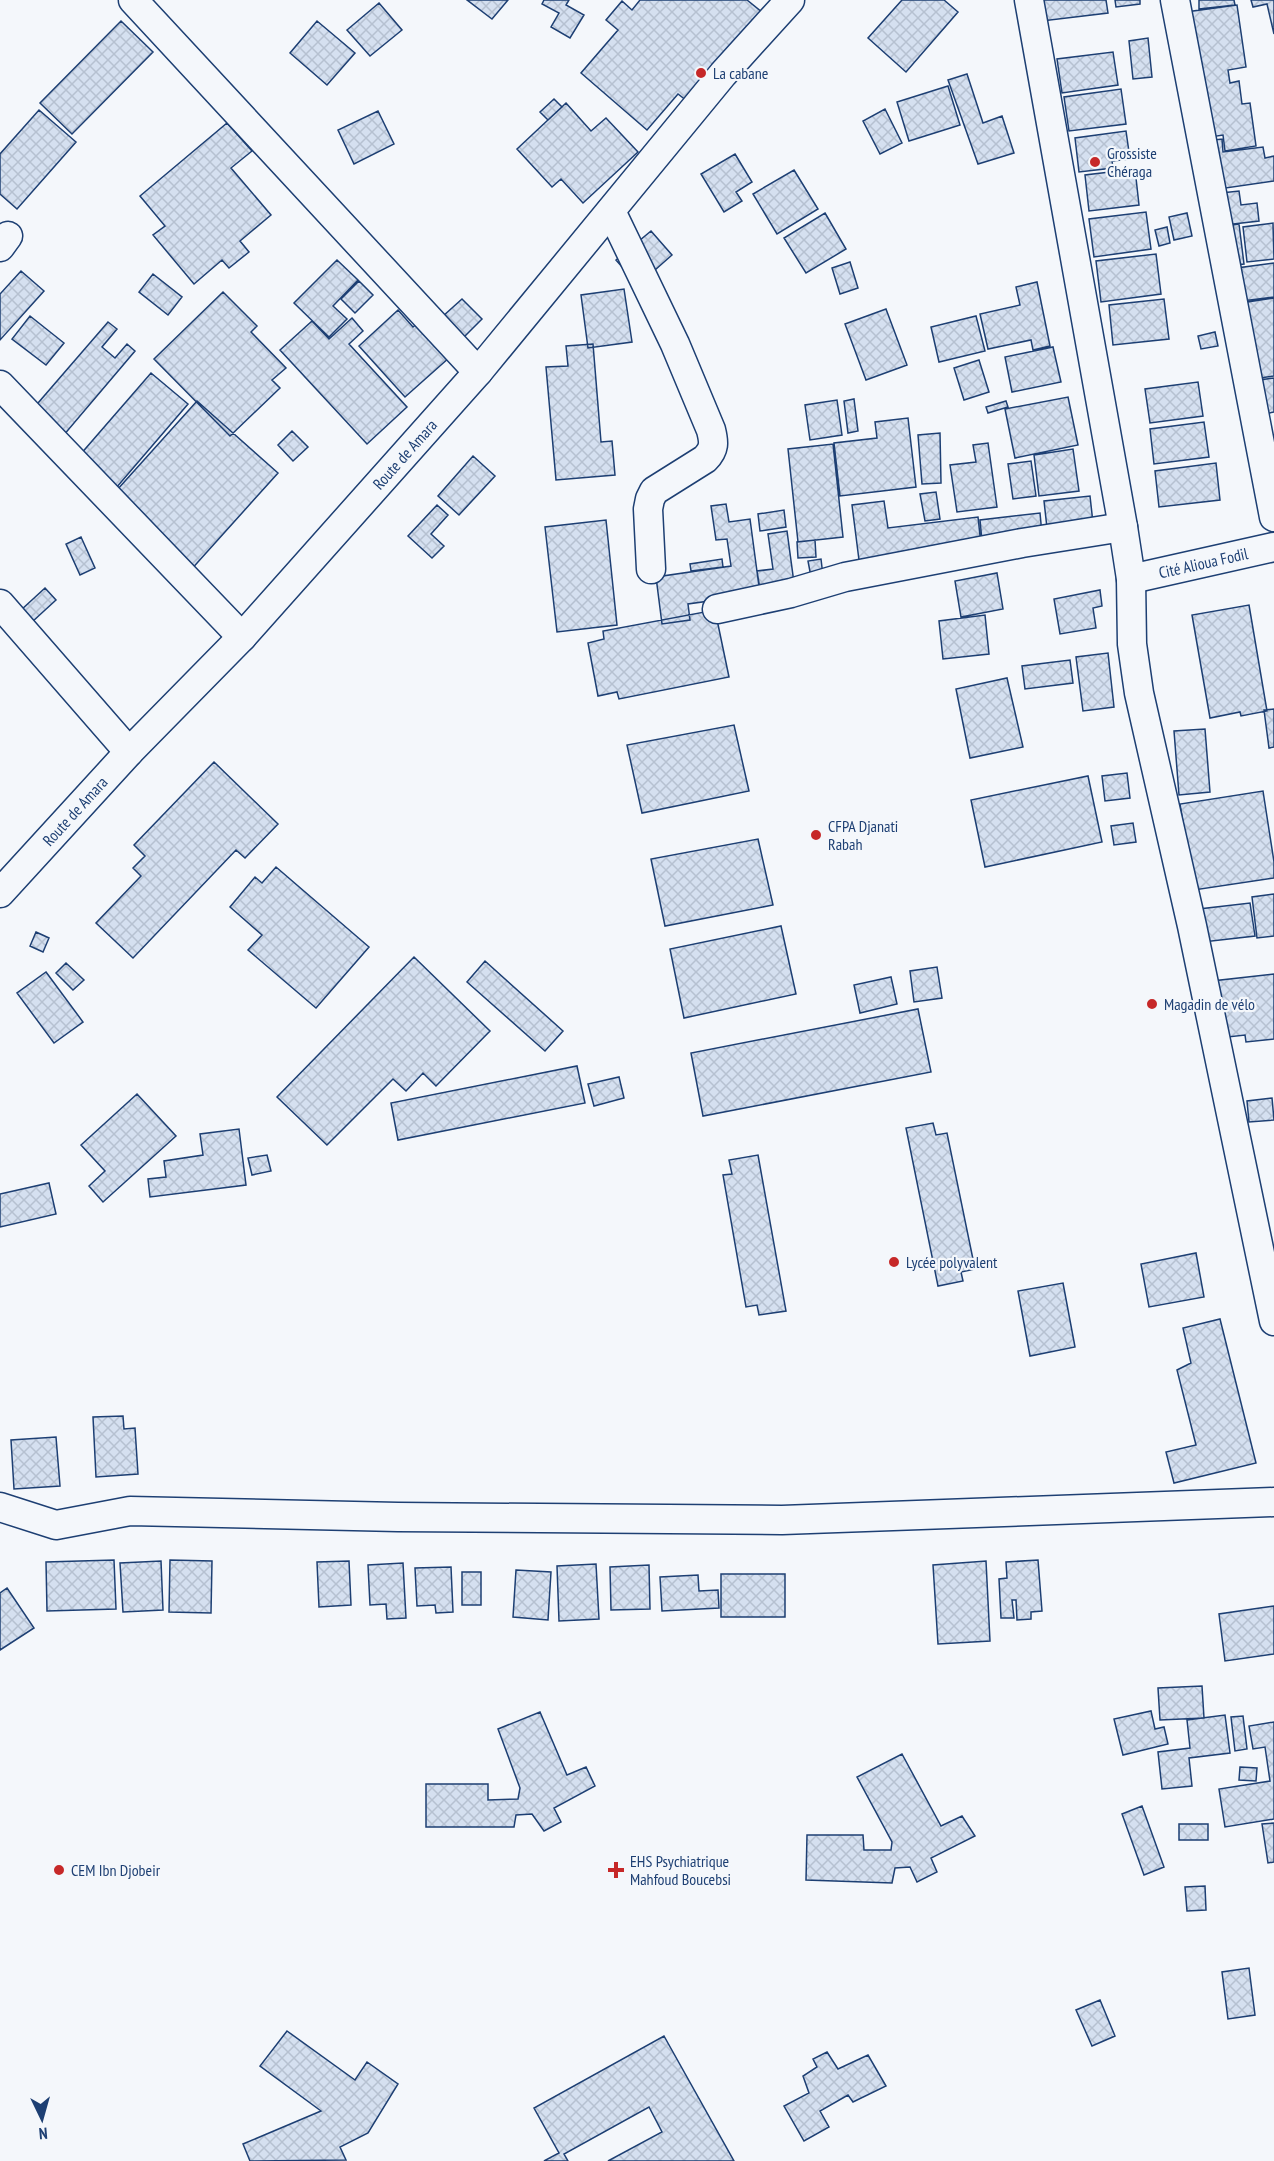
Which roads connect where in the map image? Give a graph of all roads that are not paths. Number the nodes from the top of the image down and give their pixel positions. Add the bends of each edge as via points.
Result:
1 (133, 0) edge
2 (1029, 0) edge
3 (1175, 0) edge
4 (786, 1) edge
5 (611, 211) junction
6 (478, 372) junction
7 (0, 385) edge
8 (1274, 517) edge
9 (1123, 527) junction
10 (1274, 547) edge
11 (651, 569) dead end
12 (1131, 579) junction
13 (0, 604) edge
14 (717, 609) dead end
15 (242, 637) junction
16 (129, 752) junction
17 (0, 893) edge
18 (1267, 1258) edge
19 (1274, 1321) edge
20 (1274, 1502) edge
21 (0, 1507) edge

1 - 6 street
2 - 9 street
3 - 8 street
4 - 5 street, Route de Amara
5 - 6 street, Route de Amara
5 - 11 street via 675,344 714,441 712,452 705,459 654,491 650,499
6 - 15 street, Route de Amara
7 - 15 street
9 - 12 street
9 - 14 street via 845,577
10 - 12 street, Cité Alioua Fodil
12 - 18 street via 1132,644 1149,743
13 - 16 street
15 - 16 street, Route de Amara
16 - 17 street, Route de Amara
18 - 19 street
20 - 21 street via 782,1520 130,1510 56,1525

